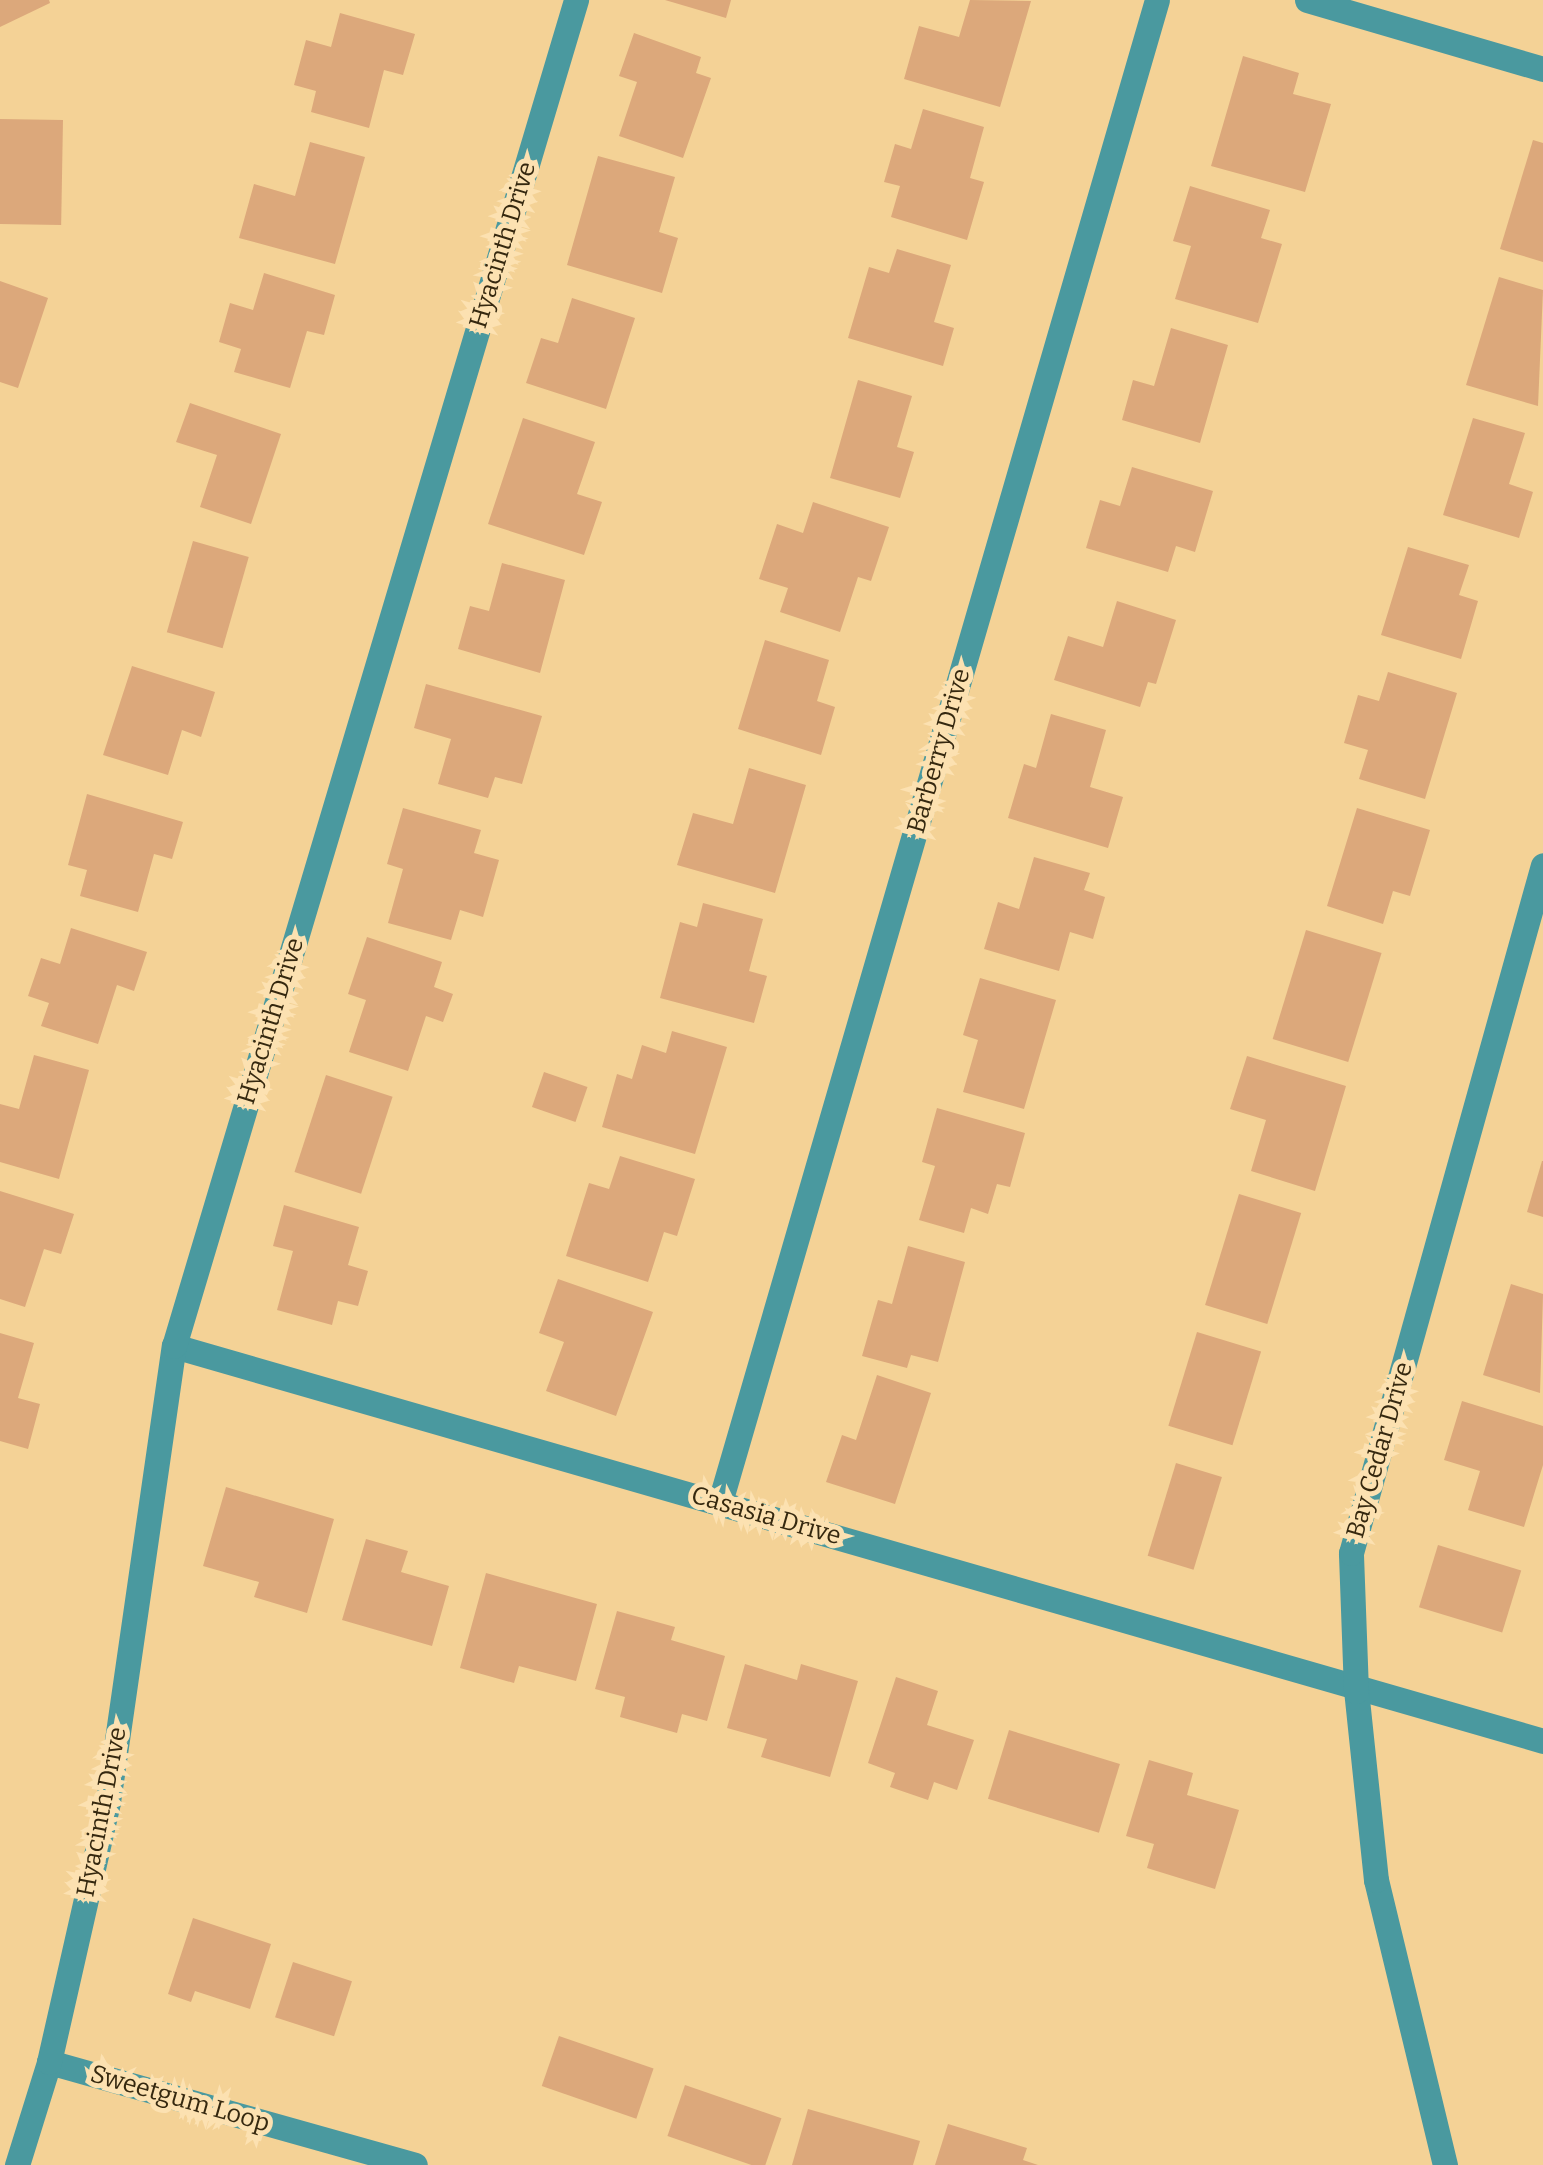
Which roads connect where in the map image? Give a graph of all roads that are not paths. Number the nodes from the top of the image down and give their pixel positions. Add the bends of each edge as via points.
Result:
1 (576, 0) edge
2 (1157, 0) edge
3 (1308, 0) edge
4 (1543, 68) edge
5 (1543, 865) edge
6 (174, 1346) junction
7 (720, 1502) junction
8 (1356, 1691) junction
9 (1543, 1741) edge
10 (49, 2062) junction
11 (17, 2165) edge
12 (415, 2165) edge
13 (1444, 2165) edge

1 - 6 street, Hyacinth Drive
2 - 7 street, Barberry Drive
3 - 4 street
5 - 8 street, Bay Cedar Drive via 1351,1554
6 - 7 street, Casasia Drive
6 - 10 street, Hyacinth Drive via 108,1802
7 - 8 street, Casasia Drive
8 - 9 street, Casasia Drive
8 - 13 street, Bay Cedar Drive via 1376,1880
10 - 11 street
10 - 12 street, Sweetgum Loop

